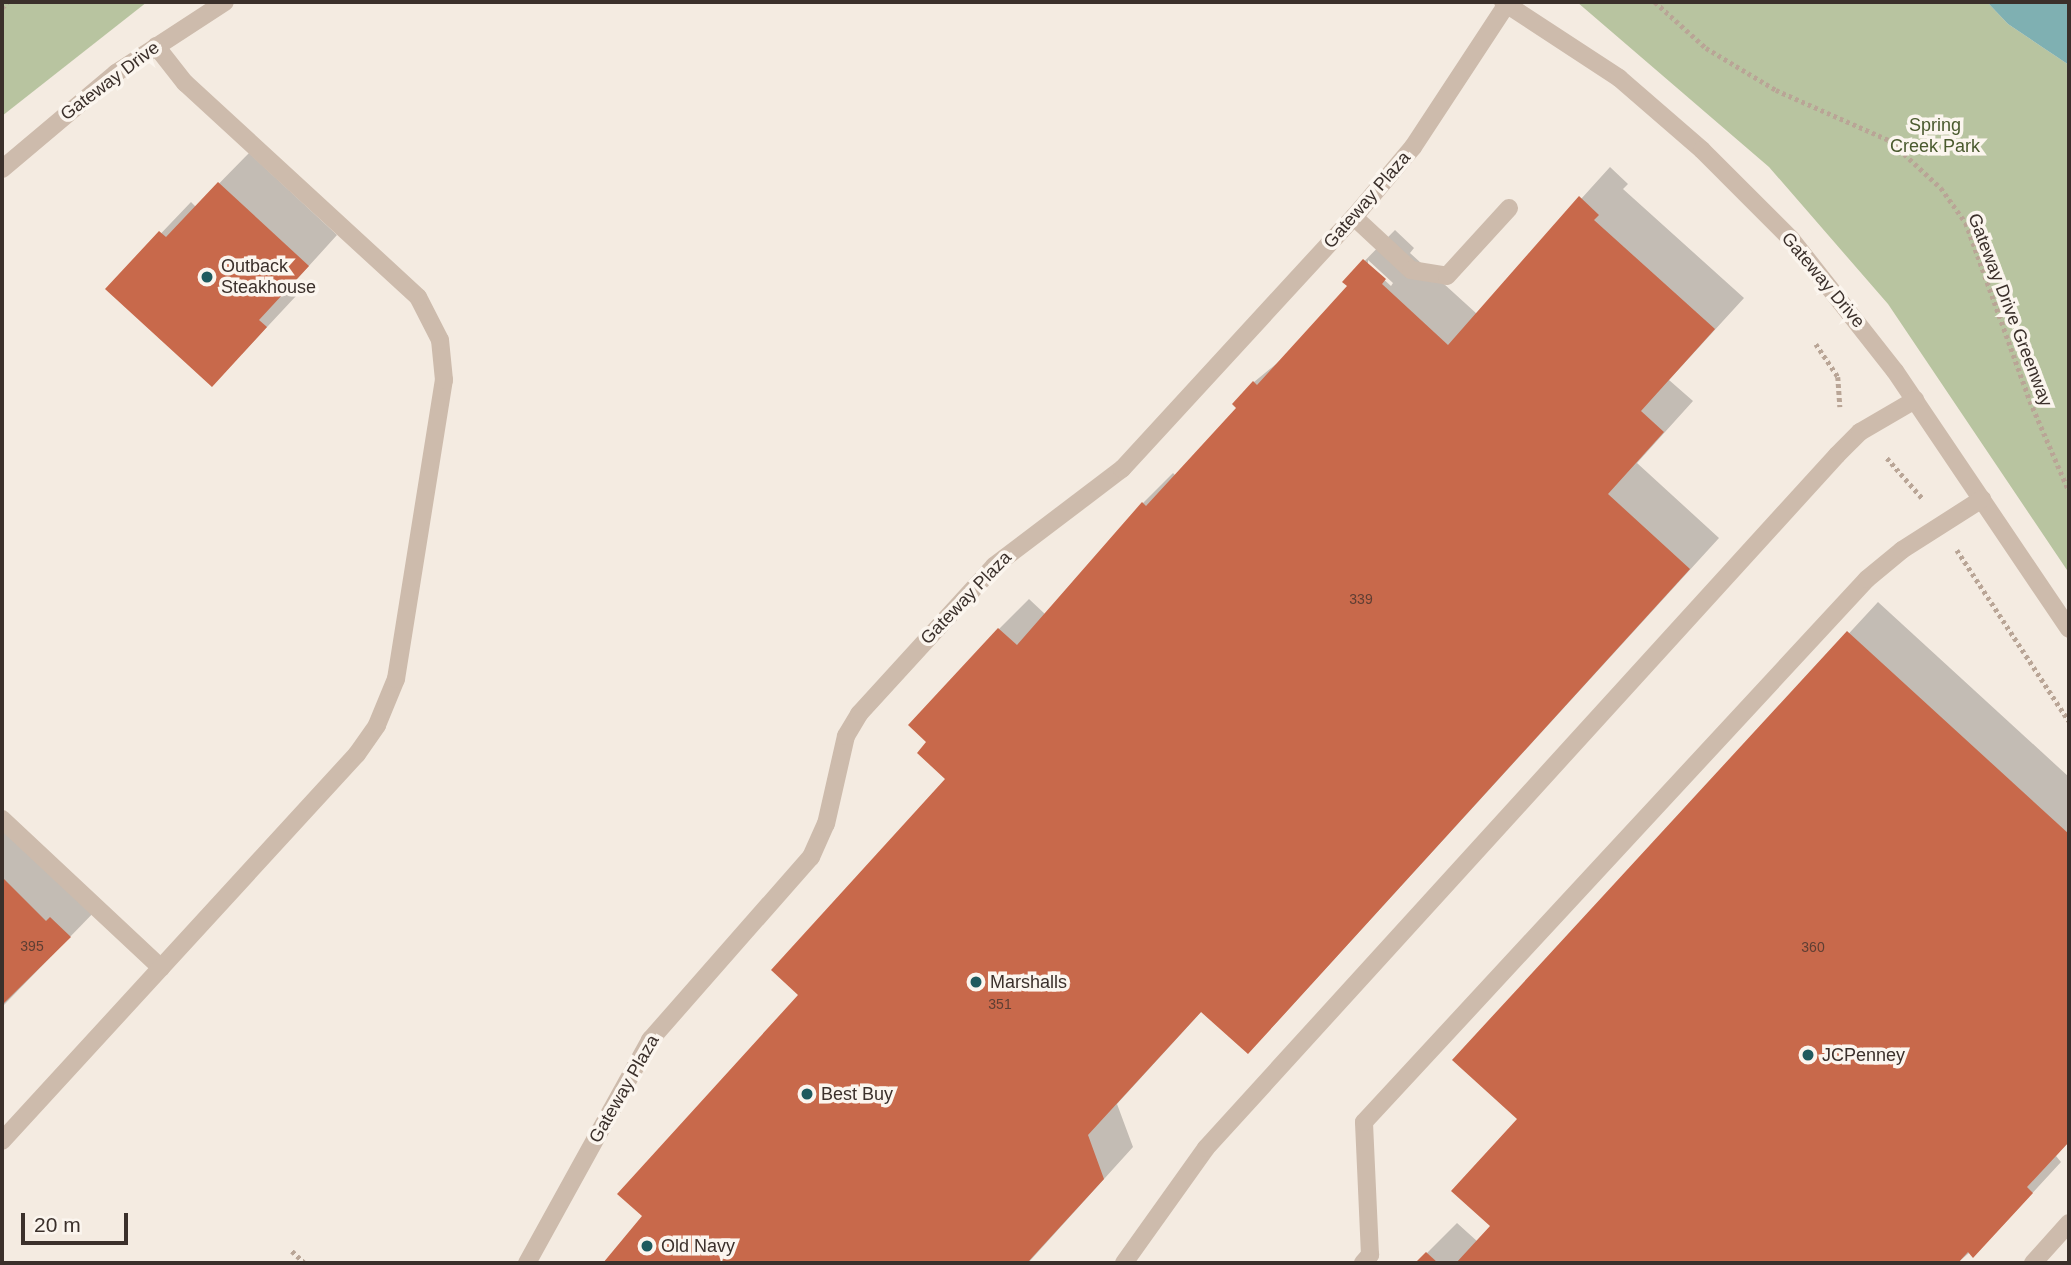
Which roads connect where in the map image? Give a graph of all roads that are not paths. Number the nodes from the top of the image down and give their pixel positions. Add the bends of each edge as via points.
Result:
1 (225, 2) edge
2 (1505, 3) edge
3 (156, 46) junction
4 (2, 169) edge
5 (1509, 208) dead end
6 (1354, 217) junction
7 (1915, 400) junction
8 (1982, 499) junction
9 (2069, 629) edge
10 (2, 819) edge
11 (161, 968) junction
12 (2, 1141) edge
13 (2069, 1223) edge
14 (527, 1263) edge
15 (1124, 1263) edge
16 (1363, 1263) edge
17 (2033, 1263) edge

1 - 3 street, Gateway Drive
2 - 6 street, Gateway Plaza via 1413,147
2 - 7 street, Gateway Drive via 1619,78 1749,195 1832,288
3 - 4 street, Gateway Drive via 81,100
3 - 11 street via 185,83 418,297 436,328 444,364 399,661 386,710 357,754
5 - 6 street via 1447,276 1411,270
6 - 14 street, Gateway Plaza via 1122,468 994,566 859,714 846,736 825,824 811,857 650,1040
7 - 8 street, Gateway Drive
7 - 15 street via 1860,432 1837,455 1206,1148
8 - 9 street, Gateway Drive
8 - 16 street via 1902,550 1867,579 1364,1122 1370,1255
10 - 11 street
11 - 12 street
13 - 17 street

